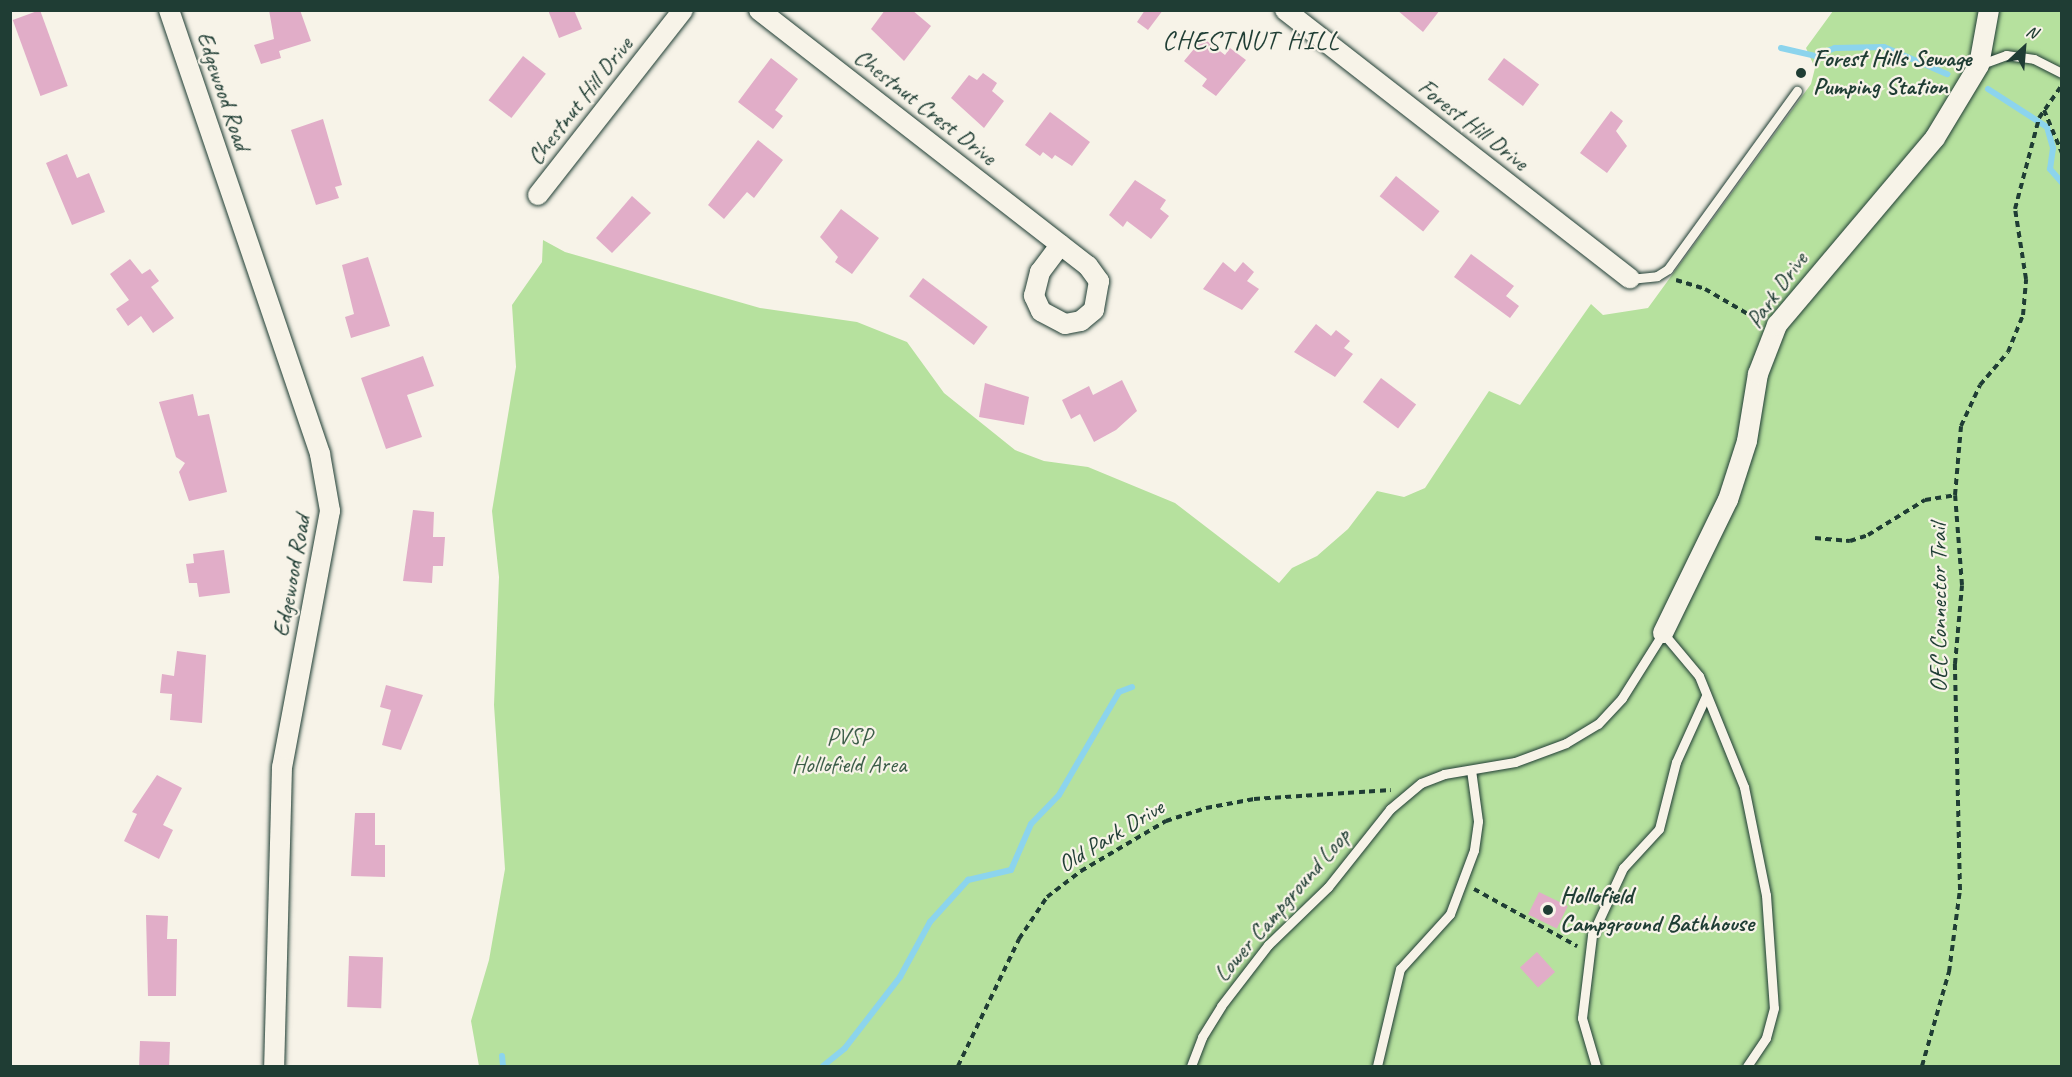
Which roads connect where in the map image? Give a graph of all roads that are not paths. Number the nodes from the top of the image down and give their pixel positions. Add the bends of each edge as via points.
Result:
1 (169, 10) edge
2 (683, 10) edge
3 (759, 10) edge
4 (1285, 10) edge
5 (1989, 10) edge
6 (1979, 65) junction
7 (2061, 73) edge
8 (1797, 91) dead end
9 (538, 195) dead end
10 (1060, 244) junction
11 (1630, 279) joint
12 (1663, 633) junction
13 (1706, 696) junction
14 (1471, 770) junction
15 (274, 1066) edge
16 (1191, 1066) edge
17 (1377, 1066) edge
18 (1596, 1066) edge
19 (1747, 1066) edge

1 - 15 street, Edgewood Road via 320,454 330,511 282,767
2 - 9 street, Chestnut Hill Drive
3 - 10 street, Chestnut Crest Drive
4 - 11 street, Forest Hill Drive
5 - 6 street, Park Drive
6 - 7 lane via 2006,55 2034,59
6 - 12 street, Park Drive via 1935,138 1777,325 1766,348 1747,441 1728,500
8 - 11 lane via 1668,269 1657,276
10 - 10 street, Chestnut Crest Drive via 1088,266 1099,281 1094,310 1081,321 1059,322 1041,311 1034,286
12 - 13 lane via 1684,653
12 - 14 lane via 1622,698 1598,724 1566,743 1515,762
13 - 18 lane via 1676,762 1659,829 1618,876 1604,903 1590,953 1582,1018
13 - 19 lane via 1744,787 1766,896 1774,1008 1766,1038
14 - 16 lane, Lower Campground Loop via 1421,783 1390,809 1328,887 1268,945 1221,1006 1202,1037
14 - 17 lane via 1478,821 1462,882 1450,914 1400,969

